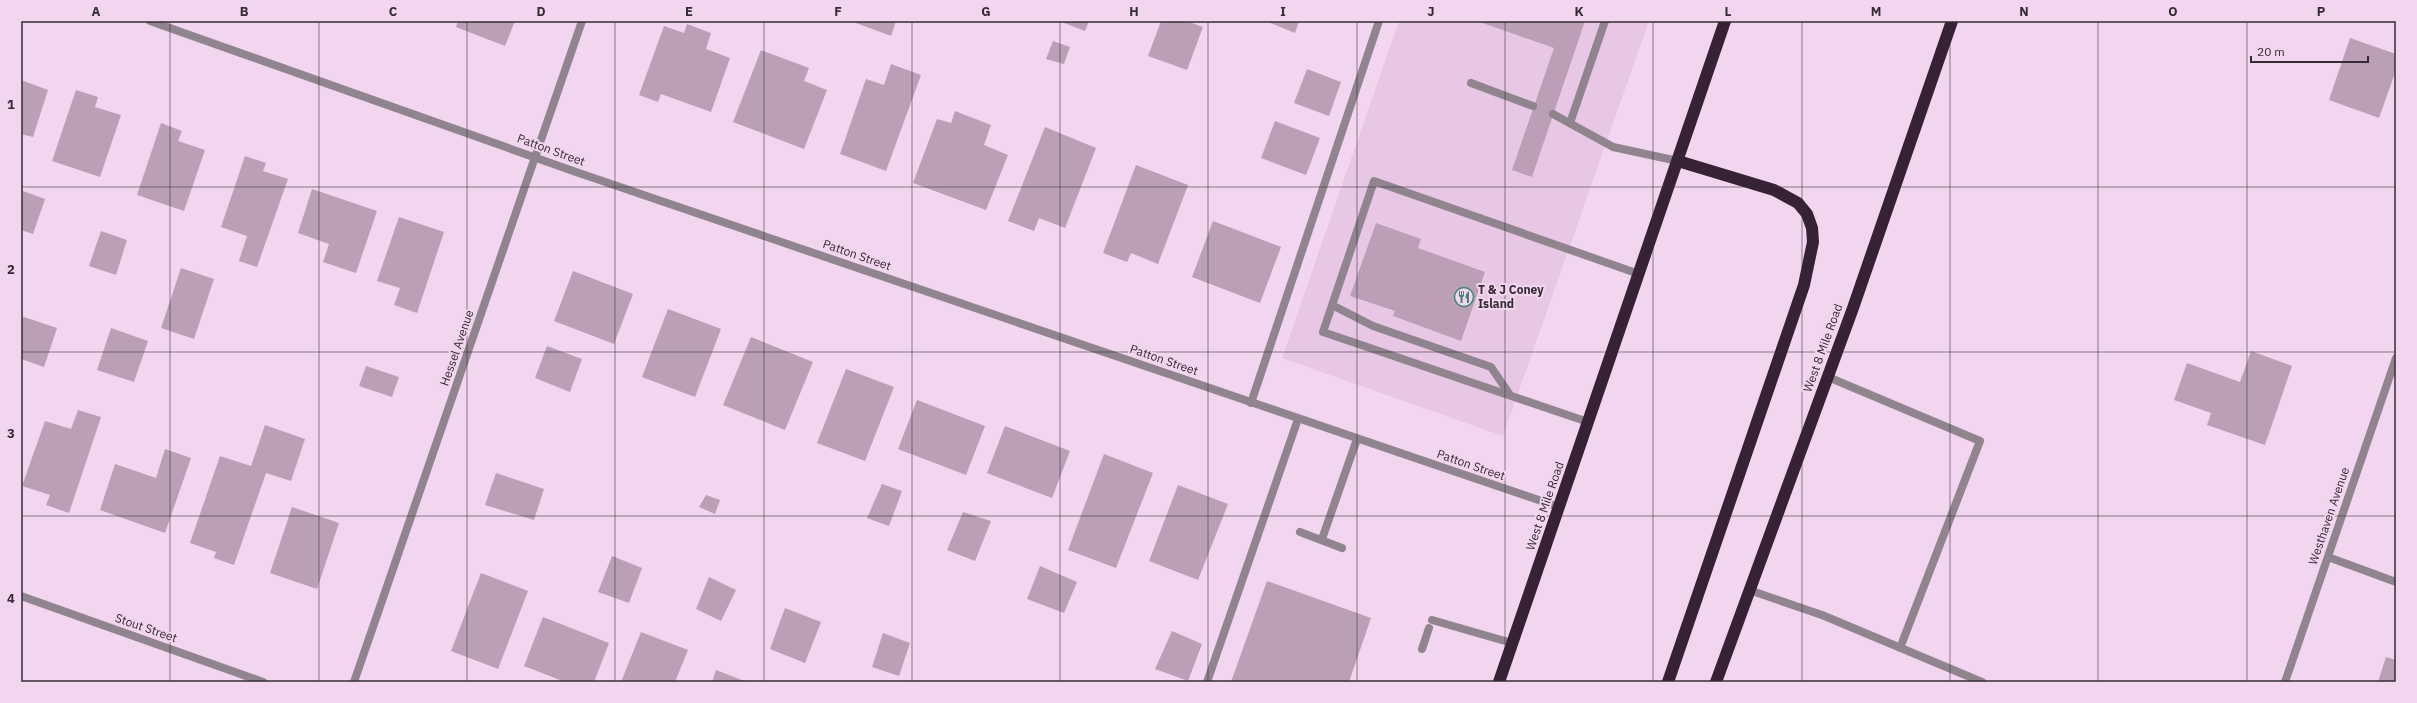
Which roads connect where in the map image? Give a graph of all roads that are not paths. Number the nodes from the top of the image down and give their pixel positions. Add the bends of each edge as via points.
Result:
1 (150, 21) edge
2 (582, 21) edge
3 (1379, 21) edge
4 (1605, 21) edge
5 (1725, 21) edge
6 (1952, 21) edge
7 (1471, 83) dead end
8 (1534, 106) dead end
9 (1553, 114) dead end
10 (1570, 123) junction
11 (535, 156) junction
12 (1678, 161) junction
13 (1640, 274) junction
14 (1332, 305) junction
15 (2396, 358) edge
16 (1828, 377) junction
17 (1510, 395) junction
18 (1251, 403) junction
19 (1298, 419) junction
20 (1588, 422) junction
21 (1358, 439) junction
22 (1559, 507) junction
23 (1300, 532) dead end
24 (1322, 539) junction
25 (1342, 548) dead end
26 (2328, 558) junction
27 (2396, 582) edge
28 (1749, 590) junction
29 (21, 596) edge
30 (1512, 643) junction
31 (1900, 648) junction
32 (1422, 649) dead end
33 (263, 682) edge
34 (354, 682) edge
35 (1207, 682) edge
36 (1499, 682) edge
37 (1668, 682) edge
38 (1716, 682) edge
39 (1982, 682) edge
40 (2285, 682) edge

1 - 11 street, Patton Street
2 - 11 street, Hessel Avenue
3 - 18 street
4 - 10 street
5 - 12 highway, West 8 Mile Road
6 - 16 highway, West 8 Mile Road
7 - 8 street
9 - 10 street
10 - 12 street via 1613,147
11 - 18 street, Patton Street
11 - 34 street, Hessel Avenue
12 - 13 highway, West 8 Mile Road
12 - 37 highway via 1788,195 1807,214 1813,242 1811,262 1804,285
13 - 14 street via 1374,181
13 - 20 highway, West 8 Mile Road
14 - 17 street via 1373,326 1491,366
14 - 17 street via 1323,332
15 - 26 street, Westhaven Avenue
16 - 28 highway, West 8 Mile Road
16 - 31 street via 1980,441
17 - 20 street
18 - 19 street, Patton Street
19 - 21 street, Patton Street
19 - 35 street
20 - 22 highway, West 8 Mile Road
21 - 22 street, Patton Street
21 - 24 street
22 - 30 highway, West 8 Mile Road
23 - 24 street
24 - 25 street
26 - 27 street
26 - 40 street, Westhaven Avenue
28 - 31 street via 1822,615
28 - 38 highway, West 8 Mile Road
29 - 33 street, Stout Street
30 - 32 street via 1430,624
30 - 36 highway, West 8 Mile Road
31 - 39 street

